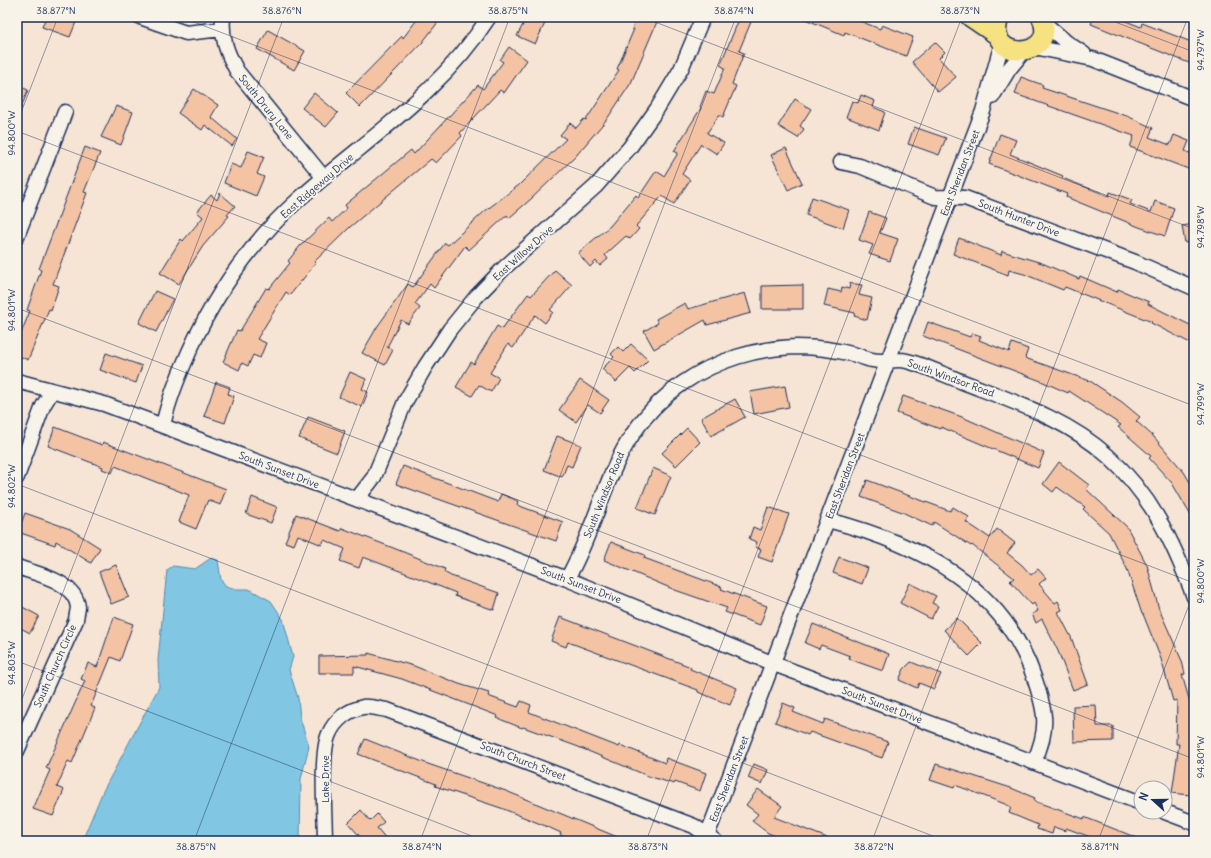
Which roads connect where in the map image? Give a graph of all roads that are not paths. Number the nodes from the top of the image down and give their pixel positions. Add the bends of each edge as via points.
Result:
1 (140, 17) edge
2 (489, 17) edge
3 (703, 17) edge
4 (970, 17) edge
5 (1000, 17) edge
6 (1042, 20) edge
7 (222, 23) edge
8 (1000, 39) junction
9 (1029, 49) junction
10 (1093, 59) junction
11 (1194, 99) edge
12 (983, 111) junction
13 (65, 112) dead end
14 (841, 162) dead end
15 (324, 178) junction
16 (951, 197) junction
17 (17, 236) edge
18 (1194, 288) edge
19 (889, 361) junction
20 (17, 381) edge
21 (52, 391) junction
22 (163, 426) junction
23 (18, 470) edge
24 (357, 499) junction
25 (828, 520) junction
26 (17, 567) edge
27 (566, 579) junction
28 (1194, 597) edge
29 (774, 664) junction
30 (338, 720) joint
31 (17, 751) edge
32 (1034, 762) junction
33 (1133, 800) edge
34 (1173, 815) edge
35 (1194, 823) edge
36 (709, 839) edge
37 (325, 841) edge

1 - 7 street via 186,33
2 - 15 street, East Ridgeway Drive via 456,61 425,94
3 - 24 street, East Willow Drive via 680,69 657,109 630,147 586,196 504,268 450,329 405,402 374,477
4 - 8 main road
5 - 8 main road via 997,29
6 - 9 main road via 1042,36
6 - 10 street via 1066,42
7 - 15 street, South Drury Lane via 226,51 237,71
8 - 9 main road via 1012,50
8 - 12 street, East Sheridan Street
9 - 10 street
9 - 12 street, East Sheridan Street via 1009,69
10 - 11 street
12 - 16 street, East Sheridan Street
13 - 17 street
14 - 16 street, South Hunter Drive via 860,166 934,197
15 - 22 street, East Ridgeway Drive via 263,235 223,288 193,343 166,410
16 - 18 street, South Hunter Drive via 964,198 1135,262
16 - 19 street, East Sheridan Street
19 - 25 street, East Sheridan Street
19 - 27 street, South Windsor Road via 874,361 825,348 765,350 708,368 683,383 646,415 620,453 579,557
19 - 28 street, South Windsor Road via 905,361 1038,412 1077,432 1107,455 1134,482 1167,531
20 - 21 street, South Sunset Drive
21 - 22 street, South Sunset Drive via 104,404
21 - 23 street via 43,406
22 - 24 street, South Sunset Drive
24 - 27 street, South Sunset Drive
25 - 29 street, East Sheridan Street
25 - 32 street via 851,526 930,557 979,591 1000,613 1016,637 1031,668 1040,695 1044,736
26 - 31 street, South Church Circle via 55,581 71,591 78,607 76,620
27 - 29 street, South Sunset Drive
29 - 32 street, South Sunset Drive
29 - 36 street, East Sheridan Street
30 - 36 street, South Church Street via 350,711 365,707 387,710 694,826
30 - 37 street, Lake Drive via 328,735 325,752
32 - 33 street, South Sunset Drive
34 - 35 street

